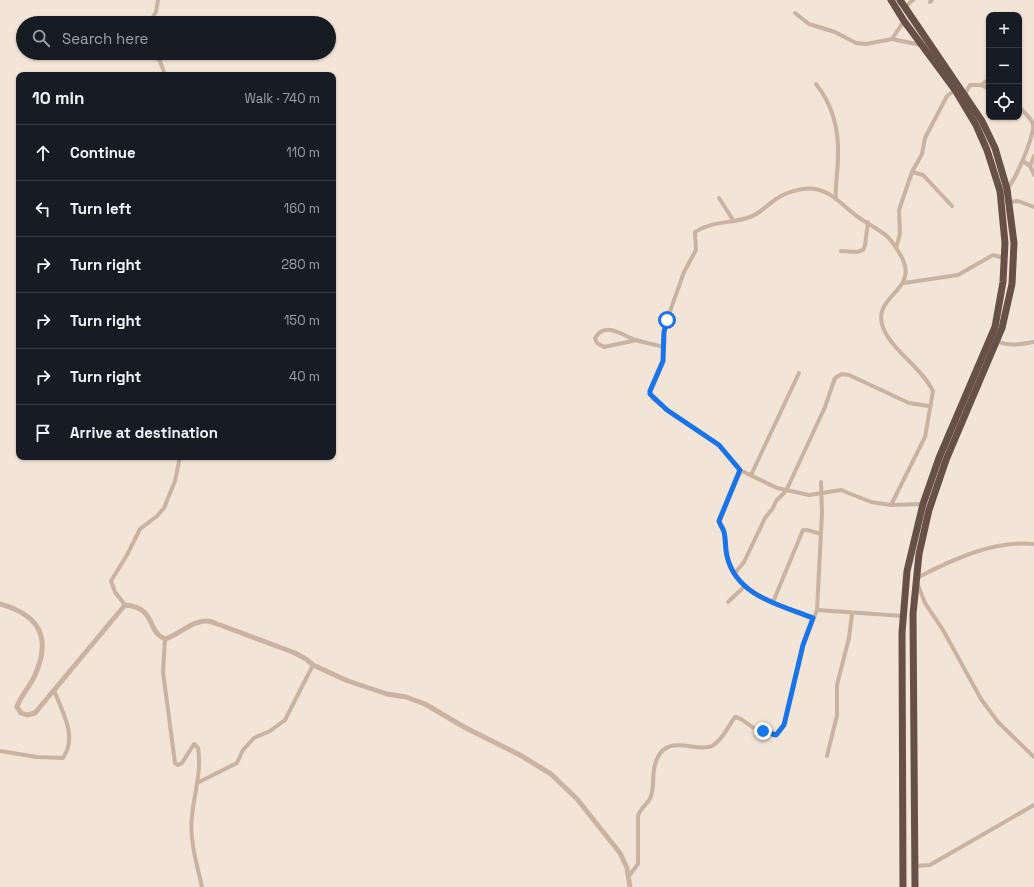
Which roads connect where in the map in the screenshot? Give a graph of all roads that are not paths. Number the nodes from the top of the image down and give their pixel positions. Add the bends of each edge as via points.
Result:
1 (158, 0) edge
2 (892, 0) edge
3 (900, 0) edge
4 (913, 0) edge
5 (905, 7) junction
6 (795, 12) dead end
7 (153, 16) edge
8 (904, 21) junction
9 (892, 39) junction
10 (922, 45) junction
11 (159, 60) edge
12 (164, 72) edge
13 (986, 82) edge
14 (816, 84) dead end
15 (982, 85) junction
16 (986, 87) edge
17 (955, 90) junction
18 (965, 94) junction
19 (1022, 110) edge
20 (1034, 156) edge
21 (1023, 161) junction
22 (1030, 166) junction
23 (912, 172) junction
24 (1034, 175) edge
25 (1007, 189) junction
26 (719, 198) dead end
27 (836, 198) junction
28 (1009, 202) junction
29 (952, 206) dead end
30 (1034, 207) edge
31 (733, 220) junction
32 (868, 222) junction
33 (896, 248) junction
34 (841, 251) dead end
35 (1005, 258) junction
36 (904, 282) junction
37 (637, 340) junction
38 (997, 341) junction
39 (1034, 342) edge
40 (663, 347) junction
41 (799, 373) dead end
42 (929, 406) junction
43 (179, 460) edge
44 (740, 470) junction
45 (751, 475) junction
46 (821, 482) dead end
47 (786, 491) junction
48 (822, 494) junction
49 (924, 504) junction
50 (892, 505) junction
51 (821, 534) junction
52 (1034, 544) edge
53 (735, 573) junction
54 (915, 579) junction
55 (745, 586) junction
56 (728, 602) dead end
57 (773, 602) junction
58 (0, 604) edge
59 (125, 605) junction
60 (817, 610) junction
61 (852, 614) junction
62 (902, 616) junction
63 (813, 618) junction
64 (165, 639) junction
65 (313, 665) junction
66 (54, 690) junction
67 (0, 751) edge
68 (828, 756) dead end
69 (1034, 757) edge
70 (198, 783) junction
71 (1034, 805) edge
72 (915, 866) junction
73 (629, 876) junction
74 (202, 887) edge
75 (630, 887) edge
76 (903, 887) edge
77 (915, 887) edge

1 - 7 street
2 - 8 highway
3 - 5 highway
4 - 5 street
5 - 18 highway
6 - 9 street via 809,24 835,32 856,43 866,44
8 - 9 street
8 - 10 highway
9 - 10 street
10 - 17 highway
11 - 12 street
13 - 15 street
14 - 27 street via 829,102 836,122
15 - 16 street
15 - 18 street via 970,85
17 - 23 street via 947,96 925,138 922,154
17 - 35 highway via 976,125 994,170 1002,206
18 - 25 highway via 995,148
19 - 21 street via 1034,127 1034,135
20 - 22 street
21 - 22 street
21 - 25 street via 1017,176
22 - 24 street
23 - 29 street via 923,176
23 - 33 street via 899,210 900,234
25 - 28 highway
26 - 31 street
27 - 31 street via 815,189 789,192 778,197 755,215
27 - 32 street
28 - 30 street via 1018,201
28 - 38 highway via 1014,243 1012,284
31 - 40 street via 703,226 695,232 696,250 684,272 667,320
32 - 33 street
32 - 34 street via 863,250
33 - 36 street via 905,265
35 - 36 street via 994,255 958,275
35 - 49 highway via 1001,302 995,327 939,458
36 - 42 street via 881,311 881,322 886,335 928,381 933,391
37 - 37 street via 606,329 599,332 595,338 597,343 604,347
37 - 40 street
38 - 39 street via 1006,345
38 - 54 highway via 946,460 929,510
40 - 44 street via 663,361 650,391 651,396 672,414 719,445
41 - 45 street
42 - 47 street via 909,403 849,375 838,375
42 - 50 street via 925,437
43 - 59 street via 175,481 164,508 140,529 111,581 115,592
44 - 45 street
44 - 53 street via 719,521 724,530 727,557
45 - 47 street
46 - 48 street
47 - 48 street via 809,495
47 - 53 street via 765,518
48 - 50 street via 841,490 871,502
48 - 51 street
49 - 50 street
49 - 62 highway via 907,571
51 - 57 street via 803,530
51 - 60 street
52 - 54 street via 1011,544 984,551 957,559
53 - 55 street
54 - 69 street via 925,603 939,623 981,700 998,722
54 - 72 highway
55 - 56 street
55 - 57 street via 757,596
57 - 63 street
58 - 66 street via 19,611 35,622 43,640 42,656 36,674 17,707 20,713 35,713
59 - 64 street via 143,610 157,634
59 - 66 street
60 - 61 street
60 - 63 street
61 - 62 street
61 - 68 street via 849,638 837,685 837,715
62 - 76 highway
63 - 73 street via 803,645 784,725 778,734 773,735 752,727 735,717 721,737 706,748 692,745 676,746 660,753 653,770 652,795 638,816 638,864
64 - 65 street via 206,620 295,653
64 - 70 street via 163,672 168,698 173,760 178,765 182,763 190,748 194,744 197,745
65 - 70 street via 285,720 254,738 243,750 237,764
65 - 73 street via 352,682 425,704 551,774 577,799 606,834 620,853
66 - 67 street via 67,719 69,742 63,758
70 - 74 street via 191,835
71 - 72 street via 930,865
72 - 77 highway
73 - 75 street

